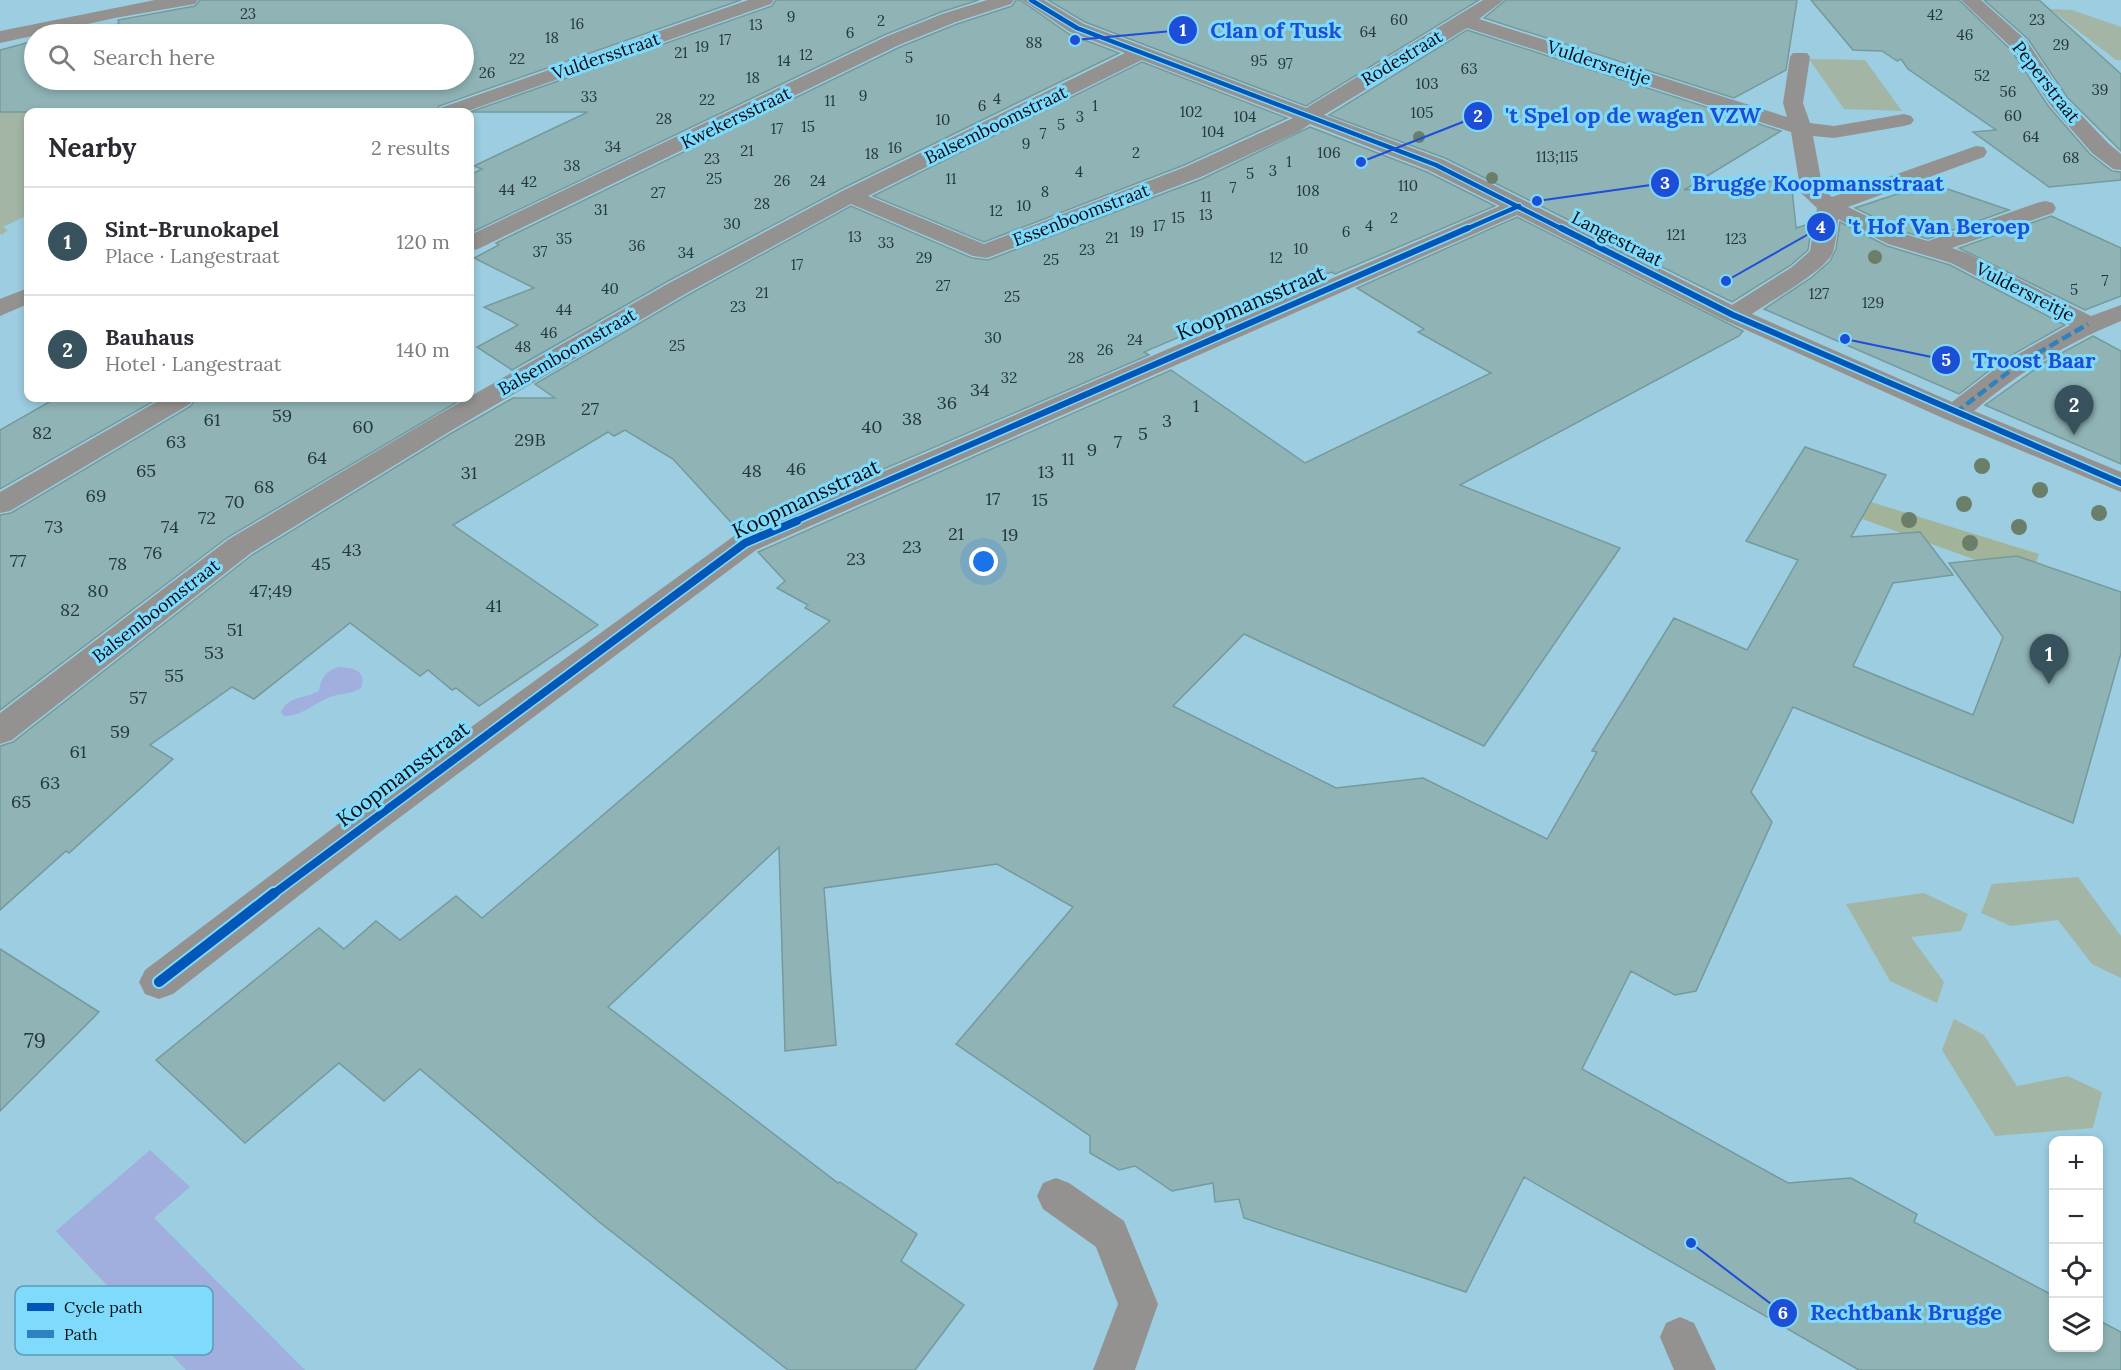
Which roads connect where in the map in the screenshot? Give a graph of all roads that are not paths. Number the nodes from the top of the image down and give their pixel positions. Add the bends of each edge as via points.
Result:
1 (189, 0) edge
2 (765, 0) edge
3 (1005, 0) edge
4 (1031, 0) edge
5 (1495, 0) edge
6 (1970, 0) edge
7 (1465, 21) junction
8 (60, 24) edge
9 (24, 32) edge
10 (0, 37) edge
11 (1140, 53) junction
12 (1800, 57) dead end
13 (458, 108) edge
14 (1309, 116) junction
15 (1904, 120) dead end
16 (1801, 128) junction
17 (1976, 152) dead end
18 (2121, 164) edge
19 (850, 196) junction
20 (1519, 206) junction
21 (1829, 206) junction
22 (2045, 208) dead end
23 (474, 242) edge
24 (1928, 249) junction
25 (24, 298) edge
26 (0, 309) edge
27 (2121, 312) edge
28 (1733, 315) junction
29 (2088, 324) junction
30 (174, 402) edge
31 (1955, 413) junction
32 (2121, 483) edge
33 (0, 504) edge
34 (0, 731) edge
35 (159, 982) dead end
36 (1056, 1196) dead end
37 (1114, 1370) edge

1 - 8 street
2 - 13 street, Vuldersstraat
3 - 23 street, Kwekersstraat via 892,41
4 - 11 street, Langestraat via 1077,28
5 - 7 street, Rodestraat
6 - 18 street, Peperstraat via 2020,45 2058,102 2100,148
7 - 14 street, Rodestraat
7 - 16 street, Vuldersreitje
9 - 10 street
11 - 14 street, Langestraat
11 - 19 street, Balsemboomstraat
12 - 16 street, Vuldersreitje via 1793,103
14 - 19 street, Essenboomstraat via 1293,128 1193,172 987,251
14 - 20 street, Langestraat via 1409,153
15 - 16 street via 1834,132
16 - 21 street, Vuldersreitje via 1812,193
17 - 21 street
19 - 34 street, Balsemboomstraat via 678,288 240,546
20 - 28 street, Langestraat
20 - 35 street, Koopmansstraat via 746,543 366,823
21 - 24 street, Vuldersreitje via 1896,239
21 - 28 street via 1821,253 1800,272
22 - 24 street
24 - 29 street, Vuldersreitje via 1992,273
25 - 26 street
27 - 29 street
28 - 31 street, Langestraat
29 - 31 street via 1998,377
30 - 33 street
31 - 32 street, Langestraat
36 - 37 lane via 1110,1234 1138,1304

